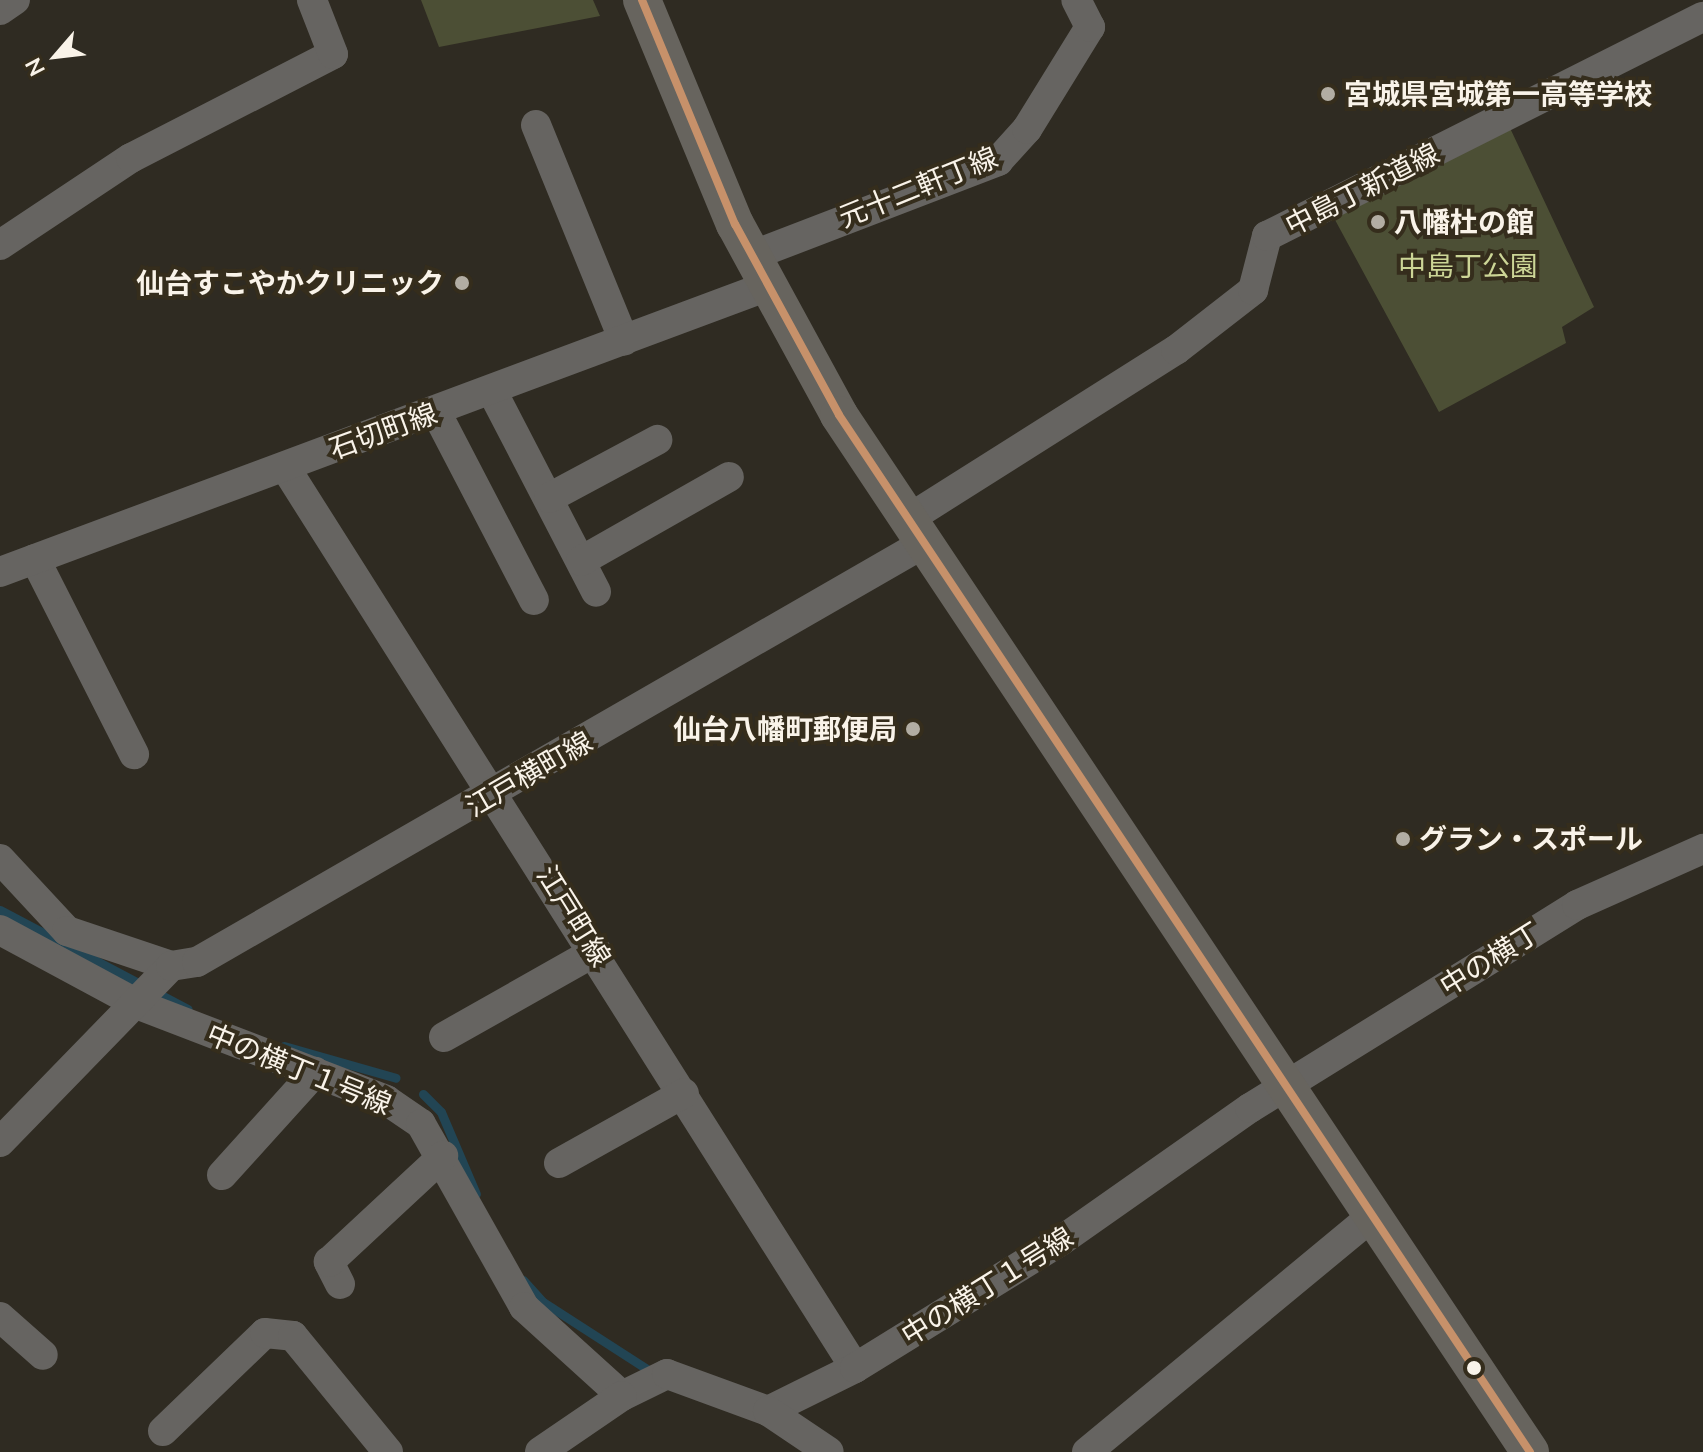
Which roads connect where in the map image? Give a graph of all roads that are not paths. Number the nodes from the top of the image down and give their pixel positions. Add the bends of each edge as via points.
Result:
1 (15, 0) edge
2 (312, 0) edge
3 (642, 0) edge
4 (1076, 0) edge
5 (0, 10) edge
6 (1703, 17) edge
7 (536, 125) dead end
8 (0, 245) edge
9 (758, 272) junction
10 (624, 341) junction
11 (492, 391) junction
12 (436, 412) junction
13 (657, 440) dead end
14 (285, 467) junction
15 (729, 477) dead end
16 (549, 498) junction
17 (918, 530) junction
18 (35, 559) junction
19 (581, 561) junction
20 (0, 572) edge
21 (596, 592) dead end
22 (534, 600) dead end
23 (134, 754) dead end
24 (497, 793) junction
25 (1703, 849) edge
26 (0, 859) edge
27 (0, 930) edge
28 (596, 951) junction
29 (154, 987) junction
30 (444, 1037) dead end
31 (315, 1072) junction
32 (1286, 1085) junction
33 (684, 1093) junction
34 (0, 1142) edge
35 (443, 1156) junction
36 (559, 1163) dead end
37 (222, 1175) dead end
38 (1372, 1216) junction
39 (340, 1284) dead end
40 (0, 1317) edge
41 (43, 1355) dead end
42 (855, 1368) junction
43 (622, 1396) junction
44 (768, 1411) junction
45 (163, 1431) dead end
46 (823, 1448) edge
47 (388, 1452) edge
48 (540, 1452) edge
49 (1087, 1452) edge
50 (1530, 1452) edge

1 - 5 street
2 - 8 street via 333,54 131,158
3 - 9 main road
4 - 9 street, 元十二軒丁線 via 1090,27 1027,129 998,161
6 - 17 street, 中島丁新道線 via 1267,236 1253,290
7 - 10 street
9 - 10 street, 石切町線
9 - 17 main road via 839,415
10 - 11 street, 石切町線
11 - 12 street, 石切町線
11 - 16 street
12 - 14 street, 石切町線
12 - 22 street
13 - 16 street
14 - 18 street, 石切町線
14 - 24 street, 江戸町線
15 - 19 street
16 - 19 street
17 - 24 street, 江戸横町線
17 - 32 main road
18 - 20 street, 石切町線
18 - 23 street
19 - 21 street
24 - 28 street, 江戸町線
24 - 29 street, 江戸横町線
25 - 32 street, 中の横丁 via 1577,905
26 - 29 street via 67,931
27 - 29 street
28 - 30 street
28 - 33 street, 江戸町線
29 - 31 street, 中の横丁１号線
29 - 34 street
31 - 35 street, 中の横丁１号線 via 386,1100 421,1124
31 - 37 street
32 - 38 main road
32 - 42 street, 中の横丁１号線 via 1062,1240
33 - 36 street
33 - 42 street, 江戸町線
35 - 39 street via 329,1262
35 - 43 street, 中の横丁１号線 via 490,1257 524,1307
38 - 49 street
38 - 50 main road
40 - 41 street
42 - 44 street, 中の横丁１号線
43 - 44 street via 658,1378
43 - 48 street
44 - 46 street
45 - 47 street via 265,1333 293,1336

